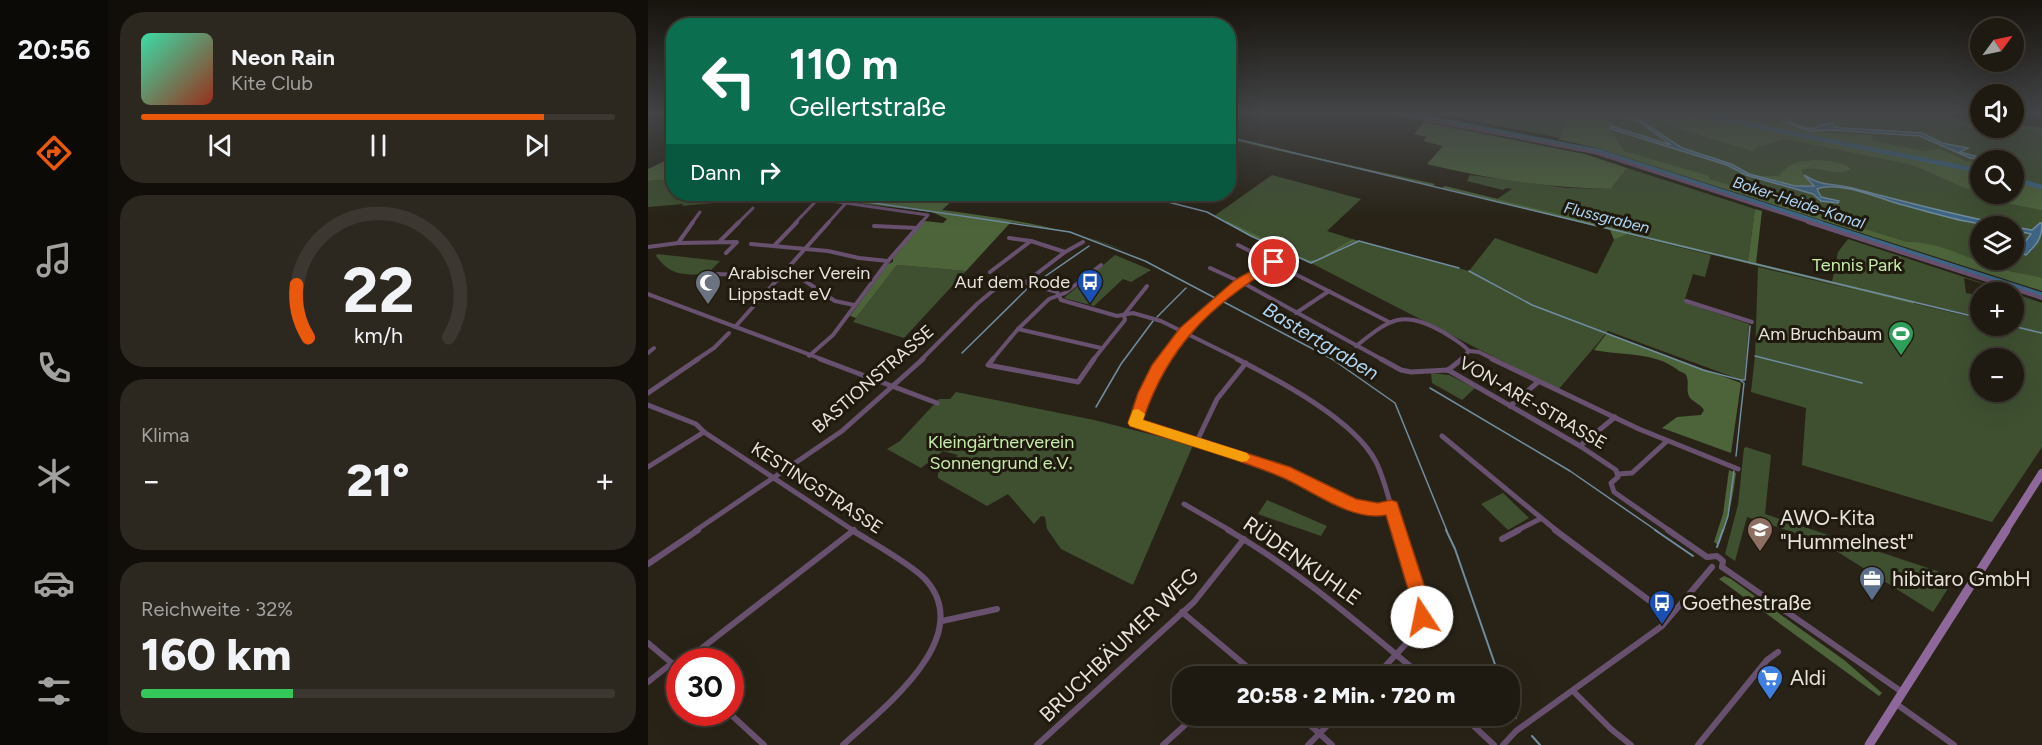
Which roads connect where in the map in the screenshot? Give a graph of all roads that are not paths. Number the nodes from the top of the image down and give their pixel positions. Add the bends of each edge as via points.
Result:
1 (1573, 148) edge
2 (816, 201) edge
3 (845, 201) edge
4 (852, 201) edge
5 (753, 208) dead end
6 (700, 212) dead end
7 (874, 226) dead end
8 (916, 228) junction
9 (1008, 238) dead end
10 (720, 241) junction
11 (1031, 241) junction
12 (1083, 242) dead end
13 (678, 243) junction
14 (751, 244) dead end
15 (1238, 244) dead end
16 (774, 246) junction
17 (648, 247) edge
18 (805, 248) junction
19 (1065, 252) junction
20 (726, 253) dead end
21 (888, 261) junction
22 (1274, 262) junction
23 (1101, 265) dead end
24 (1210, 268) dead end
25 (990, 272) dead end
26 (716, 274) dead end
27 (781, 276) junction
28 (1239, 283) junction
29 (1031, 284) junction
30 (1147, 286) dead end
31 (1329, 291) junction
32 (648, 294) edge
33 (1058, 296) junction
34 (2042, 298) edge
35 (1686, 301) dead end
36 (854, 305) junction
37 (1296, 313) junction
38 (1124, 315) junction
39 (1389, 322) junction
40 (1752, 322) dead end
41 (735, 327) junction
42 (1018, 329) junction
43 (1184, 331) junction
44 (729, 333) dead end
45 (1356, 346) junction
46 (654, 348) dead end
47 (1101, 348) junction
48 (1468, 351) junction
49 (648, 353) edge
50 (809, 356) junction
51 (1246, 363) junction
52 (1448, 370) junction
53 (1538, 382) junction
54 (891, 387) junction
55 (648, 393) edge
56 (937, 403) dead end
57 (648, 405) edge
58 (1510, 406) junction
59 (1615, 417) junction
60 (704, 432) junction
61 (1442, 436) dead end
62 (1197, 441) junction
63 (1667, 441) junction
64 (1580, 446) junction
65 (648, 467) edge
66 (1738, 469) dead end
67 (2042, 473) edge
68 (1618, 474) junction
69 (775, 478) junction
70 (1184, 504) dead end
71 (1391, 507) junction
72 (1540, 519) junction
73 (854, 530) junction
74 (1244, 538) junction
75 (1502, 539) dead end
76 (1707, 557) junction
77 (648, 564) edge
78 (1712, 567) junction
79 (1722, 567) junction
80 (997, 609) dead end
81 (1182, 612) junction
82 (1670, 616) junction
83 (942, 621) junction
84 (648, 643) edge
85 (702, 648) edge
86 (1778, 652) dead end
87 (1398, 655) junction
88 (666, 657) edge
89 (1246, 666) edge
90 (1386, 666) edge
91 (1411, 666) edge
92 (666, 672) edge
93 (648, 682) edge
94 (1573, 691) junction
95 (1902, 693) junction
96 (1895, 703) junction
97 (743, 726) edge
98 (1184, 726) edge
99 (1312, 726) edge
100 (1327, 726) edge
101 (1474, 726) edge
102 (1320, 733) junction
103 (764, 745) edge
104 (843, 745) edge
105 (1037, 745) edge
106 (1162, 745) edge
107 (1308, 745) edge
108 (1332, 745) edge
109 (1494, 745) edge
110 (1503, 745) edge
111 (1631, 745) edge
112 (1698, 745) edge
113 (1869, 745) edge
114 (1954, 745) edge

1 - 34 street
2 - 16 street
3 - 18 street
4 - 8 street via 926,214
5 - 10 street
6 - 13 street
7 - 8 street
8 - 21 street
9 - 11 street
10 - 13 street
10 - 20 street via 737,242
11 - 19 street
11 - 25 street
12 - 19 street, BASTIONSTRASSE
13 - 17 street
14 - 16 street
15 - 22 street
16 - 18 street
18 - 21 street
18 - 27 street
19 - 29 street, BASTIONSTRASSE
21 - 36 street
22 - 28 street
22 - 31 street
23 - 33 street
24 - 28 street, VON-ARE-STRASSE
26 - 27 street
27 - 36 street via 798,277 835,301
27 - 41 street
28 - 37 street, VON-ARE-STRASSE
28 - 43 street
29 - 33 street via 1057,292
29 - 54 street, BASTIONSTRASSE via 1008,278
30 - 38 street
31 - 37 street
31 - 39 street
32 - 41 street
33 - 38 street via 1088,308
33 - 42 street via 1049,299
35 - 40 street
36 - 50 street via 833,335
37 - 45 street, VON-ARE-STRASSE
38 - 43 street via 1156,319
38 - 47 street via 1125,320
39 - 45 street
39 - 48 street via 1405,317 1418,320
41 - 50 street
42 - 47 street
42 - 47 street via 988,365 1078,382
43 - 51 street
43 - 62 street via 1159,365 1135,423
44 - 55 street via 714,348
45 - 52 street, VON-ARE-STRASSE via 1401,370
46 - 49 street
48 - 52 street
48 - 53 street via 1479,352
50 - 54 street
51 - 62 street via 1214,401
51 - 71 street via 1313,403 1361,440 1376,462
52 - 58 street, VON-ARE-STRASSE
53 - 58 street
53 - 59 street
54 - 56 street
54 - 69 street, BASTIONSTRASSE via 842,431
57 - 60 street, KESTINGSTRASSE via 696,424
58 - 64 street, VON-ARE-STRASSE
59 - 63 street
59 - 64 street
60 - 65 street
60 - 69 street, KESTINGSTRASSE
61 - 72 street
62 - 71 street via 1284,472 1353,505 1378,510
63 - 66 street
63 - 68 street via 1632,473
64 - 68 street, VON-ARE-STRASSE
67 - 95 street
68 - 76 street via 1611,483 1614,492
69 - 73 street, KESTINGSTRASSE
69 - 77 street, BASTIONSTRASSE
70 - 74 street, RÜDENKUHLE
71 - 87 street via 1423,609 1417,632
72 - 75 street
72 - 82 street
73 - 83 street, KESTINGSTRASSE via 923,576 939,602
73 - 85 street
74 - 81 street, BRUCHBÄUMER WEG
74 - 87 street, RÜDENKUHLE via 1314,586
76 - 78 street
76 - 79 street via 1717,556 1723,561
78 - 79 street
78 - 82 street
79 - 95 street
80 - 83 street
81 - 89 street
81 - 105 street, BRUCHBÄUMER WEG
82 - 94 street
83 - 104 street via 917,672
84 - 88 street
86 - 112 street via 1767,660
87 - 90 street
87 - 91 street, RÜDENKUHLE
92 - 93 street
94 - 110 street via 1516,731
94 - 111 street
95 - 96 street
96 - 113 street
96 - 114 street
97 - 103 street
98 - 106 street
99 - 102 street
100 - 102 street
101 - 109 street
102 - 107 street
102 - 108 street

